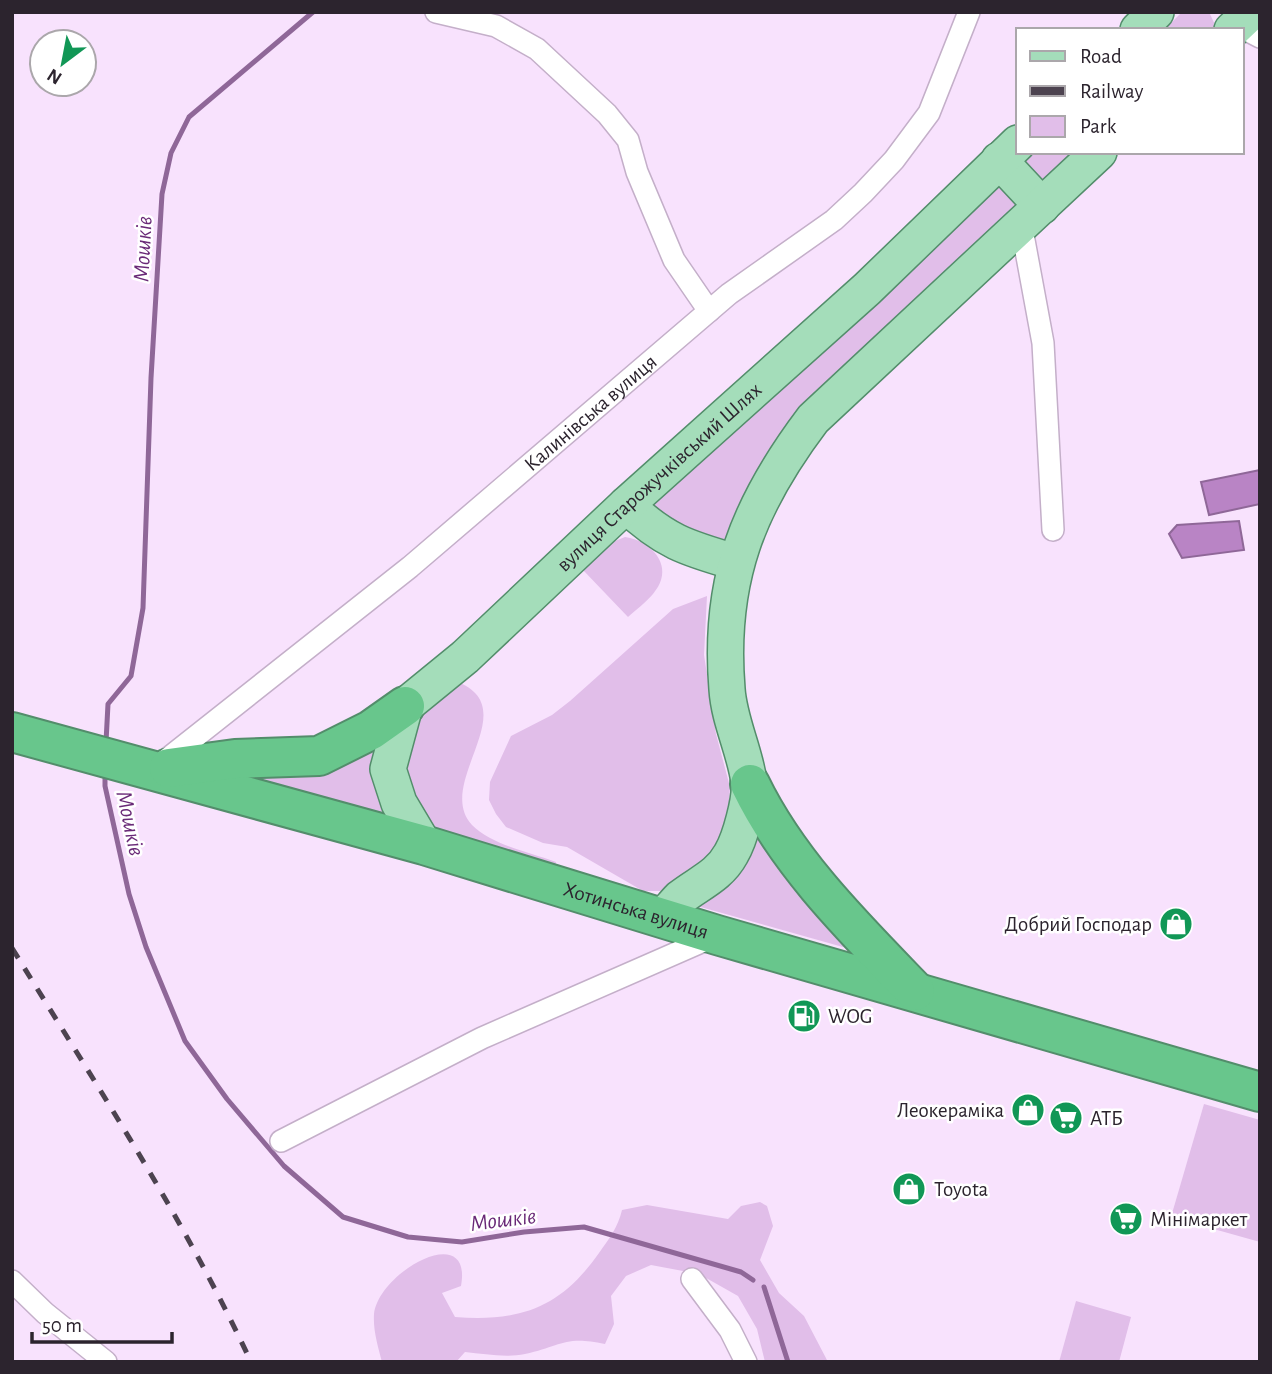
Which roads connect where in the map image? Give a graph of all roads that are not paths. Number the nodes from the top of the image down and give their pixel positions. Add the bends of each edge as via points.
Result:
1 (436, 12) edge
2 (970, 12) edge
3 (1156, 12) edge
4 (1140, 28) edge
5 (1009, 152) edge
6 (1098, 154) edge
7 (1032, 215) junction
8 (709, 311) junction
9 (626, 505) junction
10 (1053, 530) dead end
11 (735, 562) junction
12 (405, 706) junction
13 (12, 732) edge
14 (142, 768) junction
15 (750, 784) junction
16 (425, 845) junction
17 (662, 918) junction
18 (717, 935) junction
19 (916, 992) junction
20 (1260, 1092) edge
21 (281, 1141) dead end
22 (692, 1279) dead end
23 (12, 1281) edge
24 (106, 1362) edge
25 (746, 1362) edge

1 - 8 street via 496,26 537,48 607,114 628,140 674,261
2 - 8 street, Калинівська вулиця via 929,113 894,160 834,220
3 - 4 main road
5 - 7 main road
5 - 9 main road, вулиця Старожучківський Шлях via 867,289
6 - 7 main road
7 - 10 street
7 - 11 main road via 813,419 786,455 750,522
8 - 14 street, Калинівська вулиця via 411,567
9 - 11 main road via 653,531 685,548
9 - 12 main road, вулиця Старожучківський Шлях via 466,657
11 - 15 main road via 725,638 727,693
12 - 14 highway via 371,730 319,756
12 - 16 main road via 388,769 399,803
13 - 14 highway, Хотинська вулиця
14 - 16 highway, Хотинська вулиця
15 - 17 main road via 731,854 716,874 680,898
15 - 19 highway via 797,858 856,930
16 - 17 highway, Хотинська вулиця
17 - 18 highway, Хотинська вулиця
18 - 19 highway, Хотинська вулиця
18 - 21 street via 482,1038
19 - 20 highway, Хотинська вулиця
22 - 25 street via 730,1330
23 - 24 street

